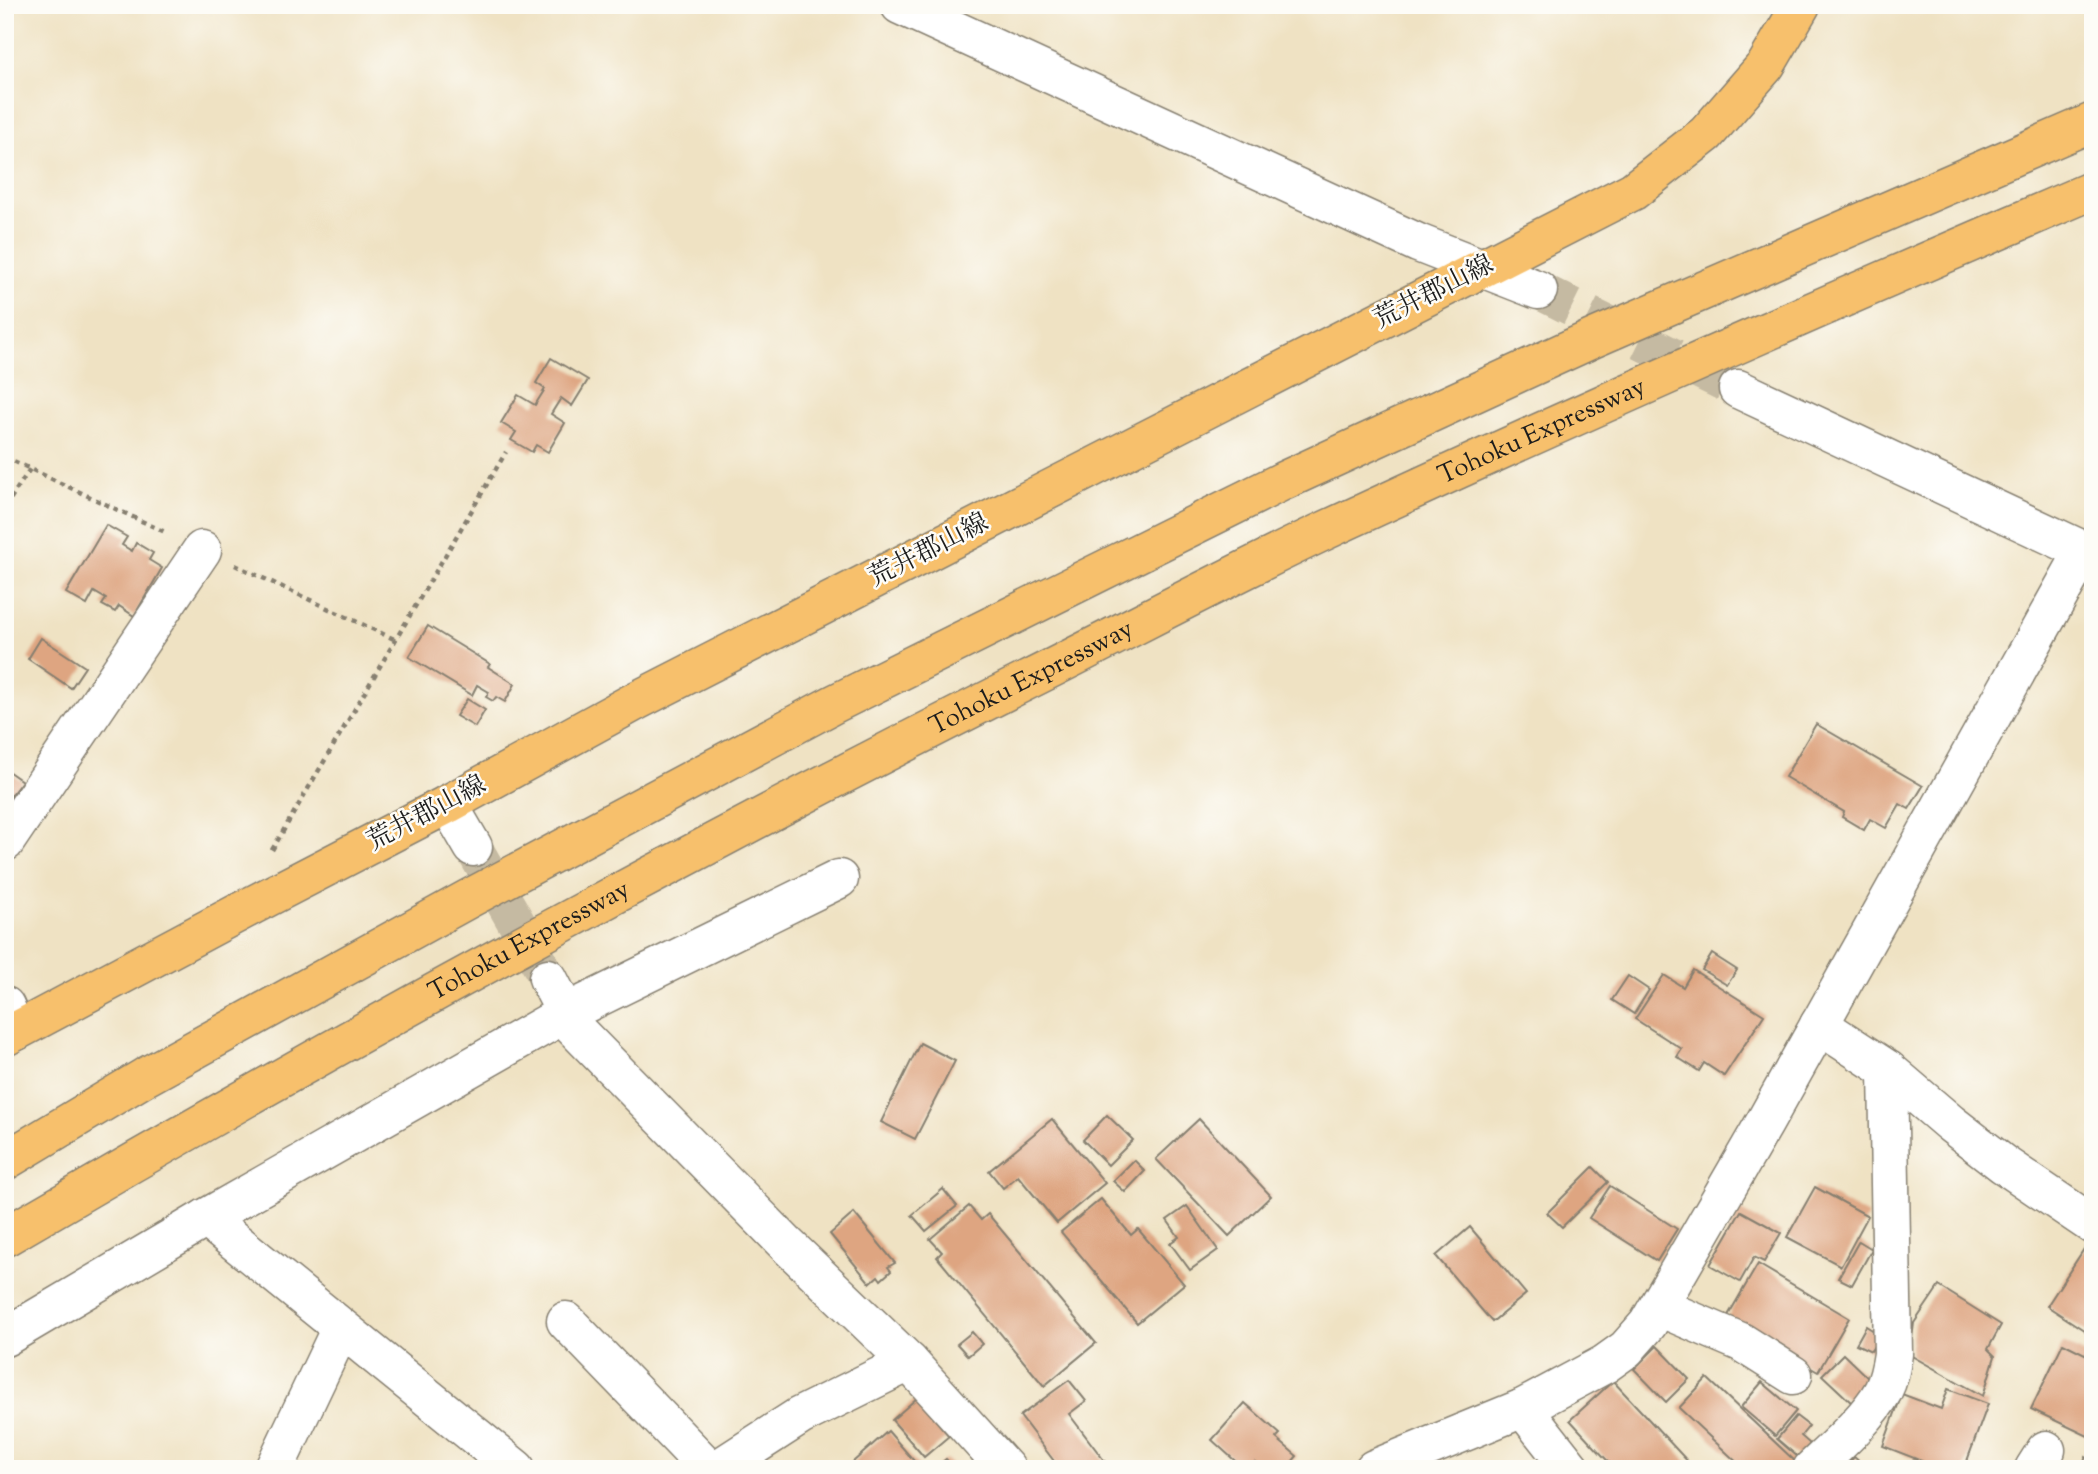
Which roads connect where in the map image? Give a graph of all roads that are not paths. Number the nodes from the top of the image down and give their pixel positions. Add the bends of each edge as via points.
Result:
1 (900, 5) edge
2 (1801, 5) edge
3 (2093, 122) edge
4 (2093, 190) edge
5 (1481, 268) junction
6 (1538, 290) tunnel mouth
7 (1738, 389) tunnel mouth
8 (202, 550) dead end
9 (2088, 553) edge
10 (448, 804) junction
11 (5, 842) edge
12 (473, 848) tunnel mouth
13 (839, 878) dead end
14 (548, 978) tunnel mouth
15 (566, 1013) junction
16 (9, 1025) edge
17 (1819, 1025) junction
18 (1888, 1070) junction
19 (5, 1161) edge
20 (206, 1219) junction
21 (2093, 1225) edge
22 (5, 1237) edge
23 (1659, 1307) junction
24 (566, 1321) dead end
25 (341, 1328) junction
26 (5, 1337) edge
27 (909, 1362) junction
28 (1793, 1375) dead end
29 (1523, 1408) junction
30 (274, 1469) edge
31 (516, 1469) edge
32 (709, 1469) edge
33 (718, 1469) edge
34 (1006, 1469) edge
35 (1374, 1469) edge
36 (1571, 1469) edge
37 (1812, 1469) edge

1 - 5 street via 1405,238
2 - 5 main road, 荒井郡山線 via 1766,65 1706,134 1633,191
3 - 19 main road via 1592,339 1283,481 847,698 457,905 145,1077
4 - 22 main road, Tohoku Expressway via 1647,383 1315,536 829,780 200,1124
5 - 6 street
5 - 10 main road, 荒井郡山線 via 636,701
7 - 9 street
8 - 11 street
9 - 17 street
10 - 12 street
10 - 16 main road, 荒井郡山線
13 - 15 street
14 - 15 street
15 - 20 street
15 - 27 street via 573,1027 786,1244
17 - 18 street
17 - 23 street
18 - 21 street via 1993,1156
18 - 37 street via 1890,1373 1874,1405
20 - 25 street
20 - 26 street
23 - 28 street via 1741,1342
23 - 29 street via 1626,1349
24 - 32 street
25 - 30 street
25 - 31 street
27 - 33 street via 800,1416
27 - 34 street
29 - 35 street
29 - 36 street

